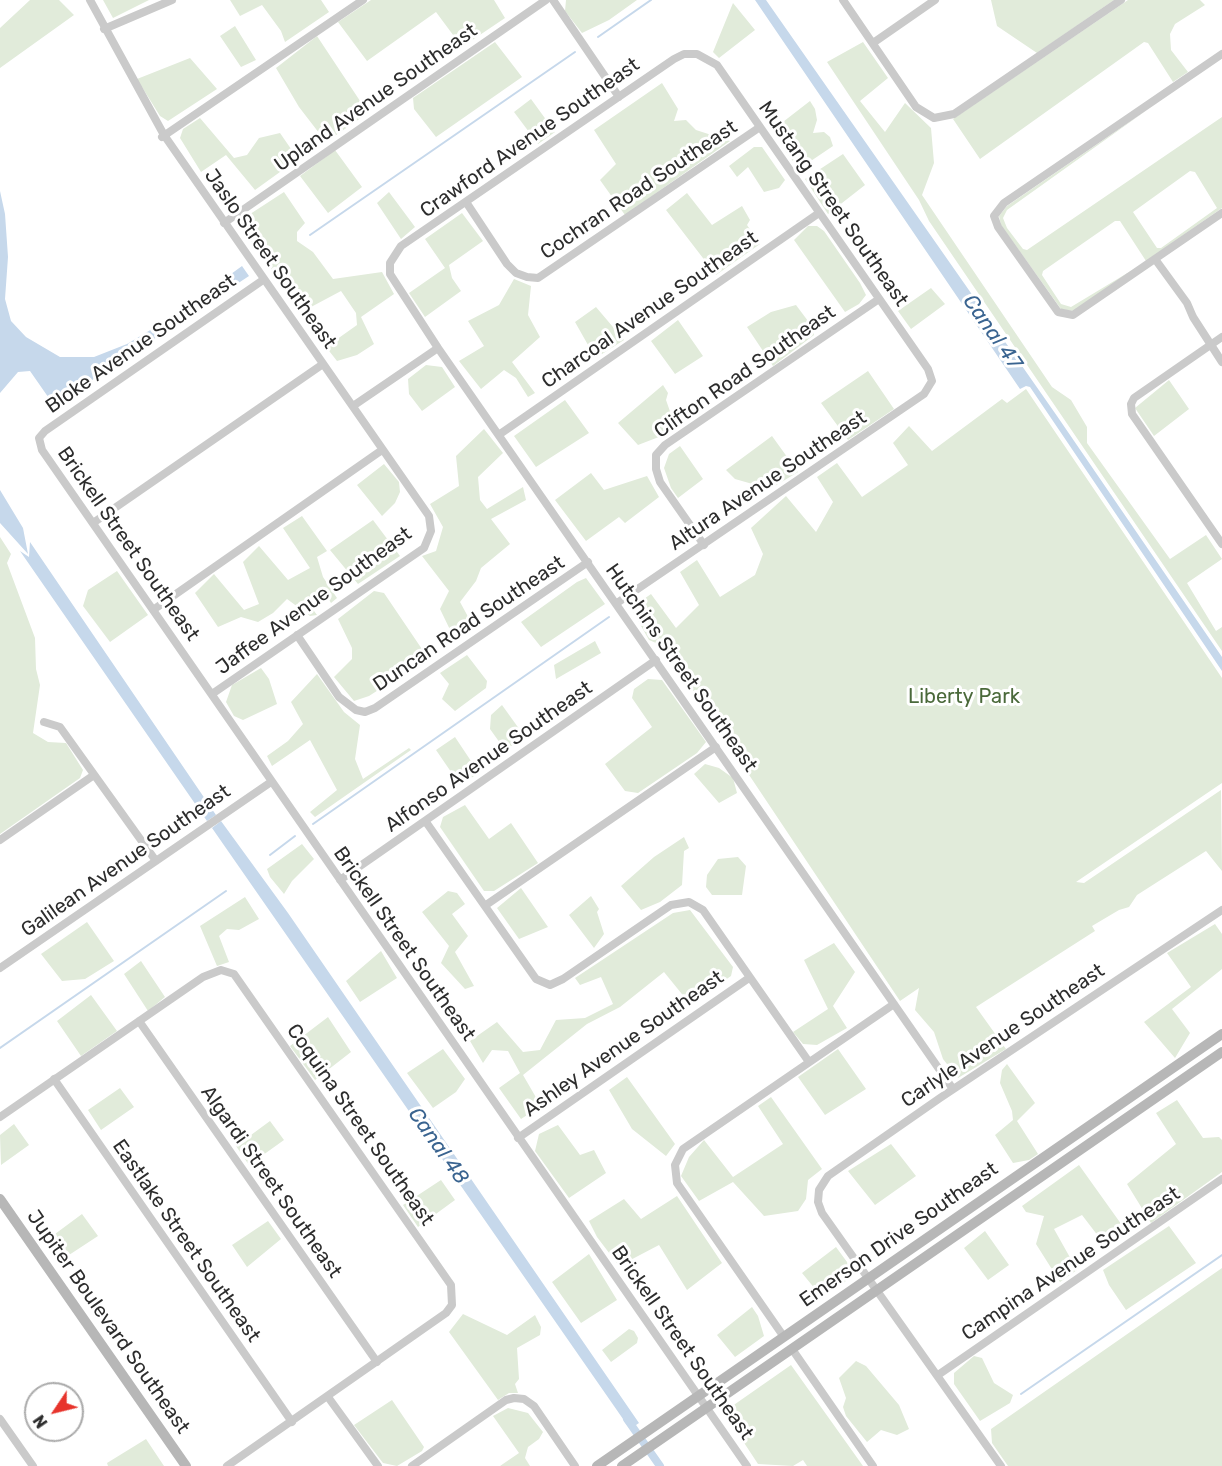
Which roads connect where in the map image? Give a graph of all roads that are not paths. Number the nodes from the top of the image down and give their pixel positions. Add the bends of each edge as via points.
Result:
1 (90, 0) edge
2 (172, 0) edge
3 (363, 0) edge
4 (546, 0) edge
5 (553, 0) edge
6 (843, 0) edge
7 (935, 0) edge
8 (1121, 0) edge
9 (104, 29) junction
10 (873, 43) junction
11 (697, 54) joint
12 (1222, 54) edge
13 (619, 97) junction
14 (760, 127) junction
15 (163, 137) junction
16 (466, 202) junction
17 (819, 213) junction
18 (1222, 213) edge
19 (225, 223) junction
20 (1155, 259) junction
21 (390, 262) joint
22 (264, 280) junction
23 (879, 298) junction
24 (1222, 337) edge
25 (1210, 345) junction
26 (438, 348) junction
27 (1222, 362) edge
28 (323, 364) junction
29 (932, 381) joint
30 (353, 406) junction
31 (500, 434) junction
32 (39, 438) joint
33 (382, 450) junction
34 (93, 523) junction
35 (431, 531) joint
36 (1222, 544) edge
37 (704, 545) junction
38 (588, 562) junction
39 (617, 603) junction
40 (153, 610) junction
41 (297, 635) junction
42 (656, 660) junction
43 (212, 694) junction
44 (44, 722) dead end
45 (716, 747) junction
46 (94, 775) junction
47 (271, 782) junction
48 (426, 822) junction
49 (0, 840) edge
50 (156, 861) junction
51 (340, 880) junction
52 (486, 905) junction
53 (1222, 910) edge
54 (0, 968) edge
55 (749, 978) junction
56 (894, 1004) junction
57 (139, 1021) junction
58 (1222, 1034) edge
59 (1222, 1052) edge
60 (809, 1062) junction
61 (54, 1079) junction
62 (953, 1089) junction
63 (0, 1117) edge
64 (518, 1138) junction
65 (1222, 1179) edge
66 (0, 1199) edge
67 (869, 1276) junction
68 (877, 1288) junction
69 (784, 1337) junction
70 (792, 1348) junction
71 (376, 1362) junction
72 (938, 1375) junction
73 (698, 1395) junction
74 (328, 1397) junction
75 (706, 1407) junction
76 (0, 1419) edge
77 (292, 1422) junction
78 (33, 1466) edge
79 (186, 1466) edge
80 (227, 1466) edge
81 (378, 1466) edge
82 (412, 1466) edge
83 (575, 1466) edge
84 (597, 1466) edge
85 (622, 1466) edge
86 (747, 1466) edge
87 (873, 1466) edge
88 (1001, 1466) edge

1 - 9 street, Jaslo Street Southeast
2 - 9 street
3 - 15 street
4 - 19 street, Upland Avenue Southeast
5 - 13 street
6 - 10 street
7 - 10 street
8 - 10 street via 944,118 924,114 916,107
9 - 15 street, Jaslo Street Southeast
11 - 13 street, Crawford Avenue Southeast via 674,59
11 - 14 street, Mustang Street Southeast via 717,65
12 - 20 street via 1004,203 994,216 1059,312 1073,315
13 - 16 street, Crawford Avenue Southeast
14 - 16 street, Cochran Road Southeast via 538,278 527,278 507,264
14 - 17 street, Mustang Street Southeast
15 - 19 street, Jaslo Street Southeast
16 - 21 street, Crawford Avenue Southeast via 401,246
17 - 23 street, Mustang Street Southeast
17 - 31 street, Charcoal Avenue Southeast
18 - 20 street
19 - 22 street, Jaslo Street Southeast
20 - 25 street via 1187,303
21 - 26 street, Hutchins Street Southeast via 390,274 396,285
22 - 28 street, Jaslo Street Southeast
22 - 32 street, Bloke Avenue Southeast via 45,430
23 - 29 street, Mustang Street Southeast via 928,369
23 - 37 street, Clifton Road Southeast via 656,455 660,482
24 - 25 street
25 - 27 street
25 - 36 street via 1134,398 1131,404 1132,414
26 - 30 street
26 - 31 street, Hutchins Street Southeast
28 - 30 street, Jaslo Street Southeast
28 - 34 street
29 - 37 street, Altura Avenue Southeast via 924,394
30 - 33 street, Jaslo Street Southeast
31 - 38 street, Hutchins Street Southeast
32 - 34 street, Brickell Street Southeast via 42,450
33 - 35 street, Jaslo Street Southeast via 429,516
33 - 40 street
34 - 40 street, Brickell Street Southeast
35 - 41 street, Jaffee Avenue Southeast via 424,548
37 - 39 street, Altura Avenue Southeast
38 - 39 street, Hutchins Street Southeast
38 - 41 street, Duncan Road Southeast via 365,712 339,697
39 - 42 street, Hutchins Street Southeast
40 - 43 street, Brickell Street Southeast
41 - 43 street, Jaffee Avenue Southeast
42 - 45 street, Hutchins Street Southeast
42 - 48 street, Alfonso Avenue Southeast
43 - 47 street, Brickell Street Southeast
44 - 46 street via 60,727
45 - 52 street
45 - 56 street, Hutchins Street Southeast
46 - 49 street
46 - 50 street
47 - 50 street, Galilean Avenue Southeast
47 - 51 street, Brickell Street Southeast
48 - 51 street, Alfonso Avenue Southeast
48 - 52 street
50 - 54 street, Galilean Avenue Southeast
51 - 64 street, Brickell Street Southeast
52 - 55 street via 536,980 550,985 670,906 689,902 703,910
53 - 62 street, Carlyle Avenue Southeast
55 - 60 street
55 - 64 street, Ashley Avenue Southeast
56 - 60 street
56 - 62 street, Hutchins Street Southeast
57 - 61 street
57 - 71 street, Algardi Street Southeast
57 - 71 street, Coquina Street Southeast via 203,977 221,970 234,974 451,1285 453,1298 446,1313
58 - 67 street, Emerson Drive Southeast
59 - 68 street, Emerson Drive Southeast
60 - 69 street via 683,1149 675,1165 677,1183
61 - 63 street
61 - 77 street, Eastlake Street Southeast
62 - 67 street, Carlyle Avenue Southeast via 828,1176 819,1190 822,1213
64 - 73 street, Brickell Street Southeast
65 - 72 street, Campina Avenue Southeast
66 - 79 street, Jupiter Boulevard Southeast
67 - 68 street
67 - 69 street, Emerson Drive Southeast
68 - 70 street, Emerson Drive Southeast
68 - 72 street
69 - 73 street, Emerson Drive Southeast
70 - 75 street, Emerson Drive Southeast
70 - 87 street
71 - 74 street
72 - 88 street
73 - 75 street, Brickell Street Southeast
73 - 84 street, Emerson Drive Southeast
74 - 77 street
74 - 81 street
75 - 85 street, Emerson Drive Southeast
75 - 86 street, Brickell Street Southeast
76 - 78 street
77 - 80 street
82 - 83 street via 506,1400 525,1399 534,1406

